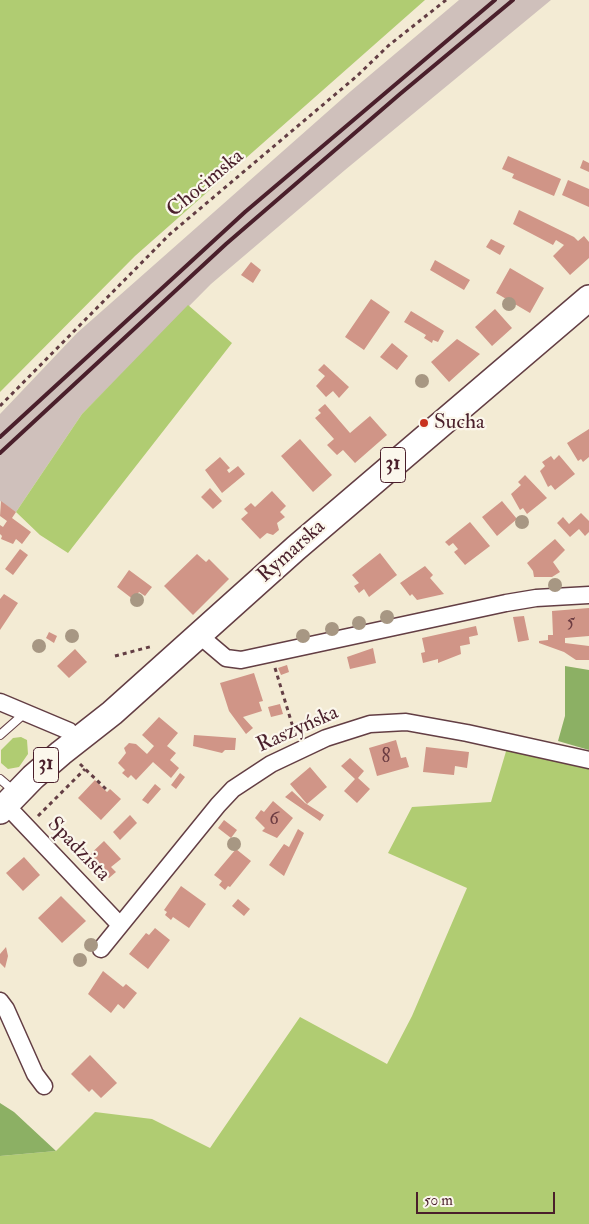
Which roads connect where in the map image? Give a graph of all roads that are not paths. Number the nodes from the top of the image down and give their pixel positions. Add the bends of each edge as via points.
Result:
1 (589, 298) edge
2 (589, 595) edge
3 (200, 636) junction
4 (0, 702) edge
5 (25, 714) junction
6 (0, 735) edge
7 (78, 751) junction
8 (589, 760) edge
9 (6, 797) edge
10 (120, 924) junction
11 (101, 949) dead end
12 (0, 1001) edge
13 (44, 1086) dead end

1 - 3 main road, Rymarska / 31 via 296,548
2 - 3 street via 506,603 233,660
3 - 7 main road, Rymarska / 31 via 112,713
4 - 5 street
5 - 6 lane
5 - 7 street via 69,731
7 - 9 main road, Rymarska / 31
8 - 10 street, Raszyńska via 467,733 394,722 358,727 299,750 258,771 233,789
9 - 10 street, Spadzista via 27,827
10 - 11 street, Raszyńska
12 - 13 street

